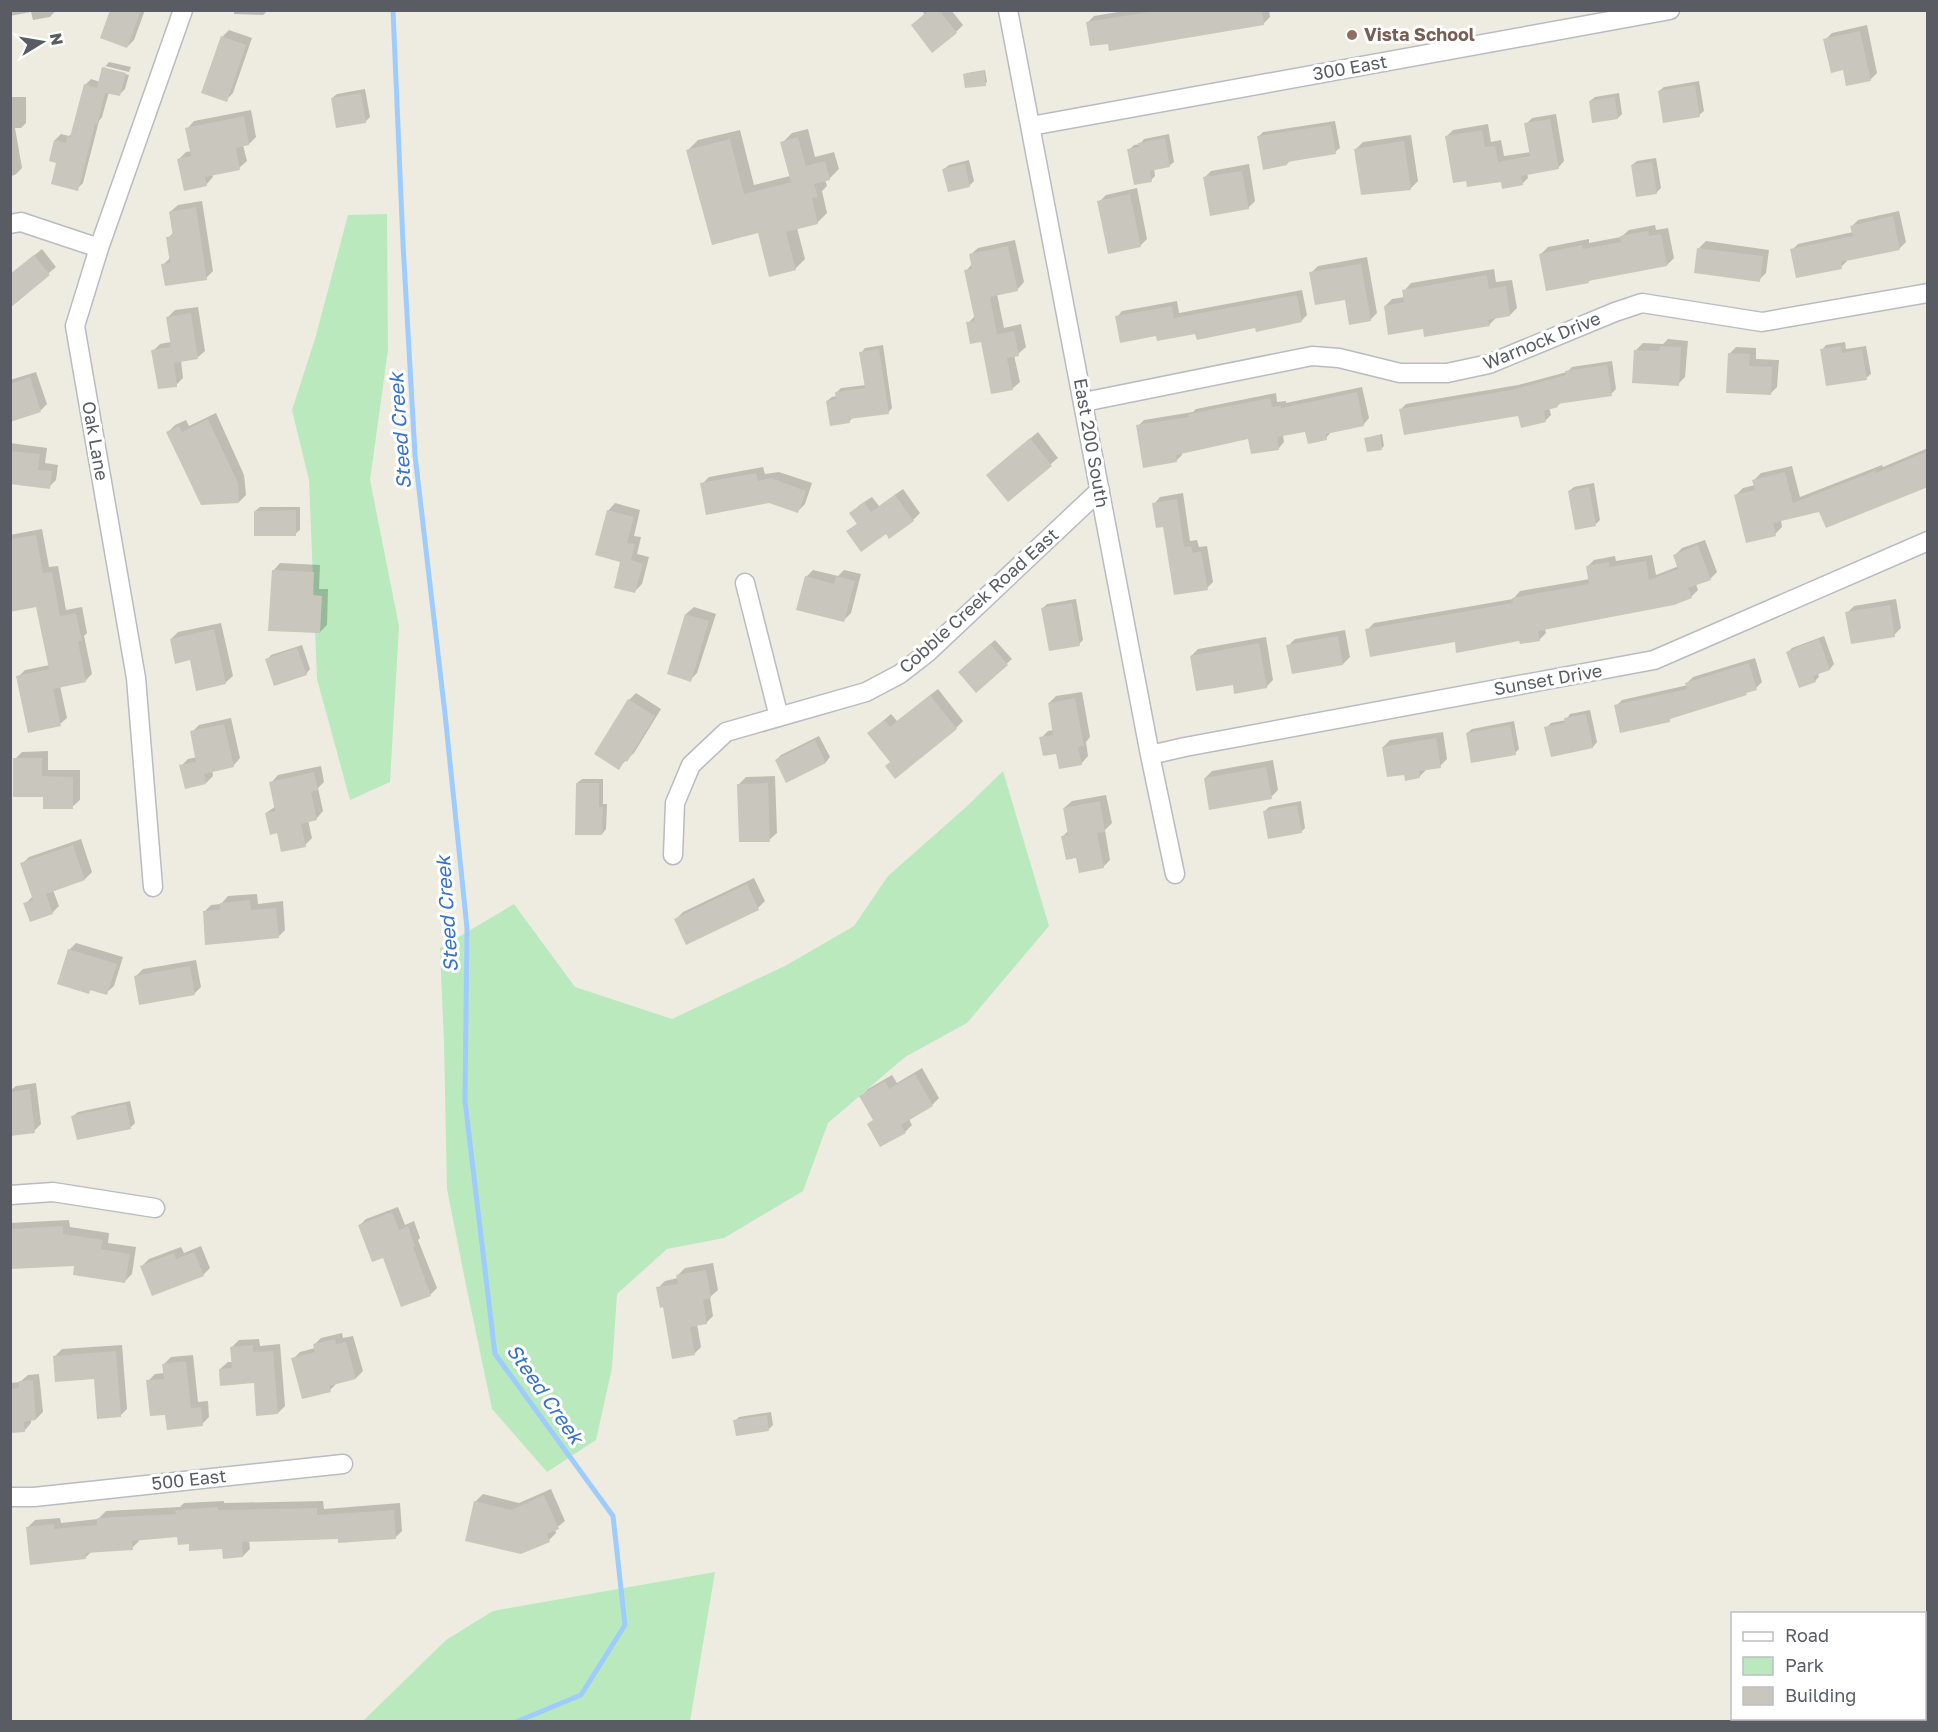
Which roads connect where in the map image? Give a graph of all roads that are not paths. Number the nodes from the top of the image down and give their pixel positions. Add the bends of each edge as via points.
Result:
1 (183, 10) edge
2 (1008, 10) edge
3 (1670, 10) edge
4 (1031, 126) junction
5 (10, 224) edge
6 (99, 248) junction
7 (1928, 293) edge
8 (1084, 402) junction
9 (1100, 490) junction
10 (1928, 541) edge
11 (745, 583) dead end
12 (779, 717) junction
13 (1150, 755) junction
14 (673, 855) dead end
15 (1175, 874) dead end
16 (153, 886) dead end
17 (10, 1195) edge
18 (155, 1208) dead end
19 (343, 1464) dead end
20 (10, 1497) edge

1 - 6 street, Oak Lane
2 - 4 street, East 200 South
3 - 4 street, 300 East
4 - 8 street, East 200 South
5 - 6 street via 21,222
6 - 16 street, Oak Lane via 75,326 136,678
7 - 8 street, Warnock Drive via 1762,322 1642,303 1489,364 1447,373 1400,372 1312,356
8 - 9 street, East 200 South
9 - 12 street, Cobble Creek Road East via 900,674 866,692
9 - 13 street, East 200 South
10 - 13 street, Sunset Drive via 1654,660
11 - 12 street
12 - 14 street, Cobble Creek Road East via 726,732 691,765 675,803
13 - 15 street, East 200 South
17 - 18 street via 53,1192
19 - 20 street, 500 East

